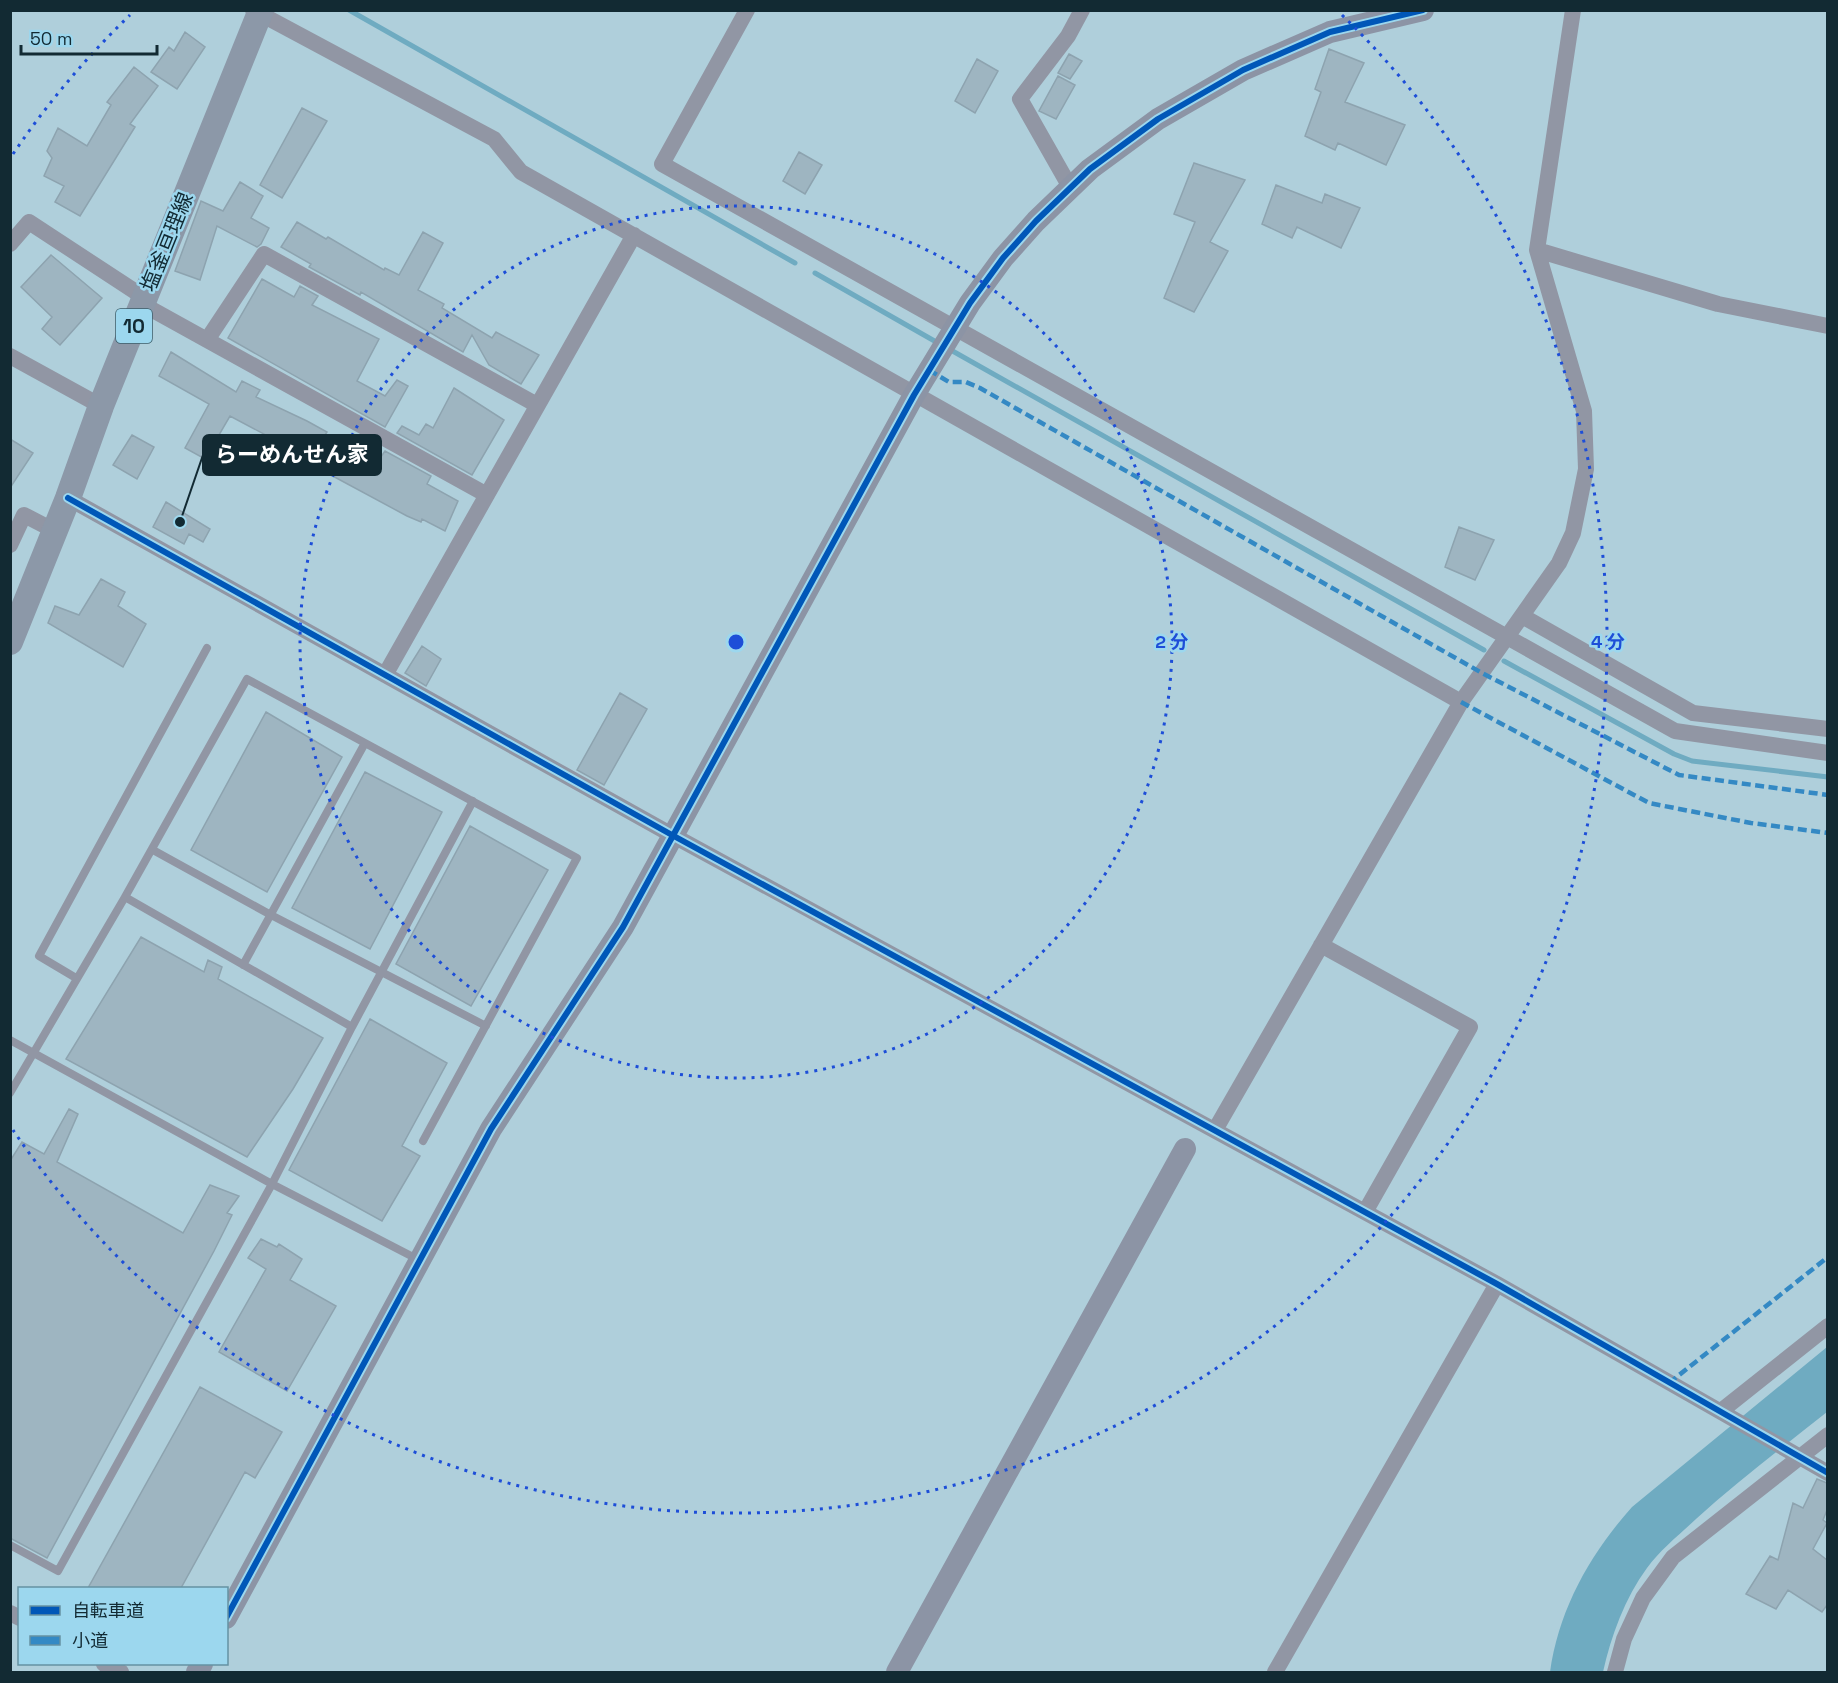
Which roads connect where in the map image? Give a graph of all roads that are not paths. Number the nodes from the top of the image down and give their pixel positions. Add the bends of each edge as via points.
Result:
1 (747, 10) edge
2 (1082, 10) edge
3 (1423, 10) edge
4 (1574, 10) edge
5 (258, 12) edge
6 (1070, 187) junction
7 (634, 235) junction
8 (10, 244) edge
9 (1537, 250) junction
10 (144, 301) junction
11 (1827, 326) edge
12 (952, 332) junction
13 (207, 339) junction
14 (10, 356) edge
15 (914, 395) junction
16 (537, 405) junction
17 (101, 406) junction
18 (487, 495) junction
19 (69, 498) junction
20 (55, 531) junction
21 (10, 545) edge
22 (1522, 616) junction
23 (1507, 638) junction
24 (10, 642) edge
25 (207, 648) dead end
26 (385, 675) junction
27 (1461, 702) junction
28 (1827, 729) edge
29 (365, 743) junction
30 (1827, 753) edge
31 (473, 801) junction
32 (672, 836) junction
33 (153, 850) junction
34 (125, 897) junction
35 (271, 915) junction
36 (1321, 945) junction
37 (243, 965) junction
38 (383, 972) junction
39 (76, 978) junction
40 (486, 1026) junction
41 (352, 1027) junction
42 (10, 1040) edge
43 (33, 1052) junction
44 (10, 1093) edge
45 (1215, 1130) junction
46 (423, 1141) dead end
47 (1185, 1149) dead end
48 (272, 1184) junction
49 (1365, 1212) junction
50 (422, 1261) junction
51 (1497, 1284) junction
52 (1827, 1326) edge
53 (1724, 1412) junction
54 (1827, 1435) edge
55 (1796, 1452) junction
56 (1827, 1473) edge
57 (10, 1545) edge
58 (228, 1614) edge
59 (106, 1665) edge
60 (121, 1672) edge
61 (897, 1672) edge
62 (1275, 1672) edge
63 (1615, 1672) edge

1 - 12 street via 662,164
2 - 6 street via 1068,36 1020,99
3 - 6 street via 1330,32 1243,70 1158,119
4 - 9 street
5 - 7 street via 494,140 521,172
5 - 10 main road, 塩釜亘理線 / 10
6 - 12 street via 1004,258
7 - 15 street
7 - 16 street
8 - 10 street via 29,222
9 - 11 street via 1718,304
9 - 22 street via 1584,411 1586,469 1573,534
10 - 13 street
10 - 17 main road, 塩釜亘理線 / 10
12 - 15 street
12 - 23 street
13 - 16 street via 264,254
13 - 18 street
14 - 17 street
15 - 27 street
15 - 32 street
16 - 18 street
17 - 19 main road, 塩釜亘理線 / 10
18 - 26 street
19 - 20 main road, 塩釜亘理線 / 10
19 - 26 street
20 - 21 street via 24,515
20 - 24 main road, 塩釜亘理線 / 10
22 - 23 street
22 - 28 street via 1693,713
23 - 27 street
23 - 30 street via 1675,731
25 - 39 lane via 39,956
26 - 32 street
27 - 36 street
29 - 31 lane
29 - 33 lane via 247,679
29 - 35 lane
31 - 38 lane
31 - 40 lane via 577,858
32 - 45 street
32 - 50 street via 623,927 491,1129
33 - 34 lane
33 - 35 lane
34 - 37 lane
34 - 39 lane
35 - 37 lane
35 - 38 lane
36 - 45 street
36 - 49 street via 1470,1027
37 - 41 lane
38 - 40 lane
38 - 41 lane
39 - 43 lane
40 - 46 lane
41 - 48 lane
42 - 43 lane
43 - 44 lane
43 - 48 lane
45 - 49 street
47 - 61 street
48 - 50 lane
48 - 57 lane via 57,1571
49 - 51 street
50 - 58 street
51 - 53 street
51 - 62 street
52 - 53 street
53 - 55 street
54 - 55 street
55 - 56 street
55 - 63 street via 1674,1557 1643,1598 1624,1639
59 - 60 street

